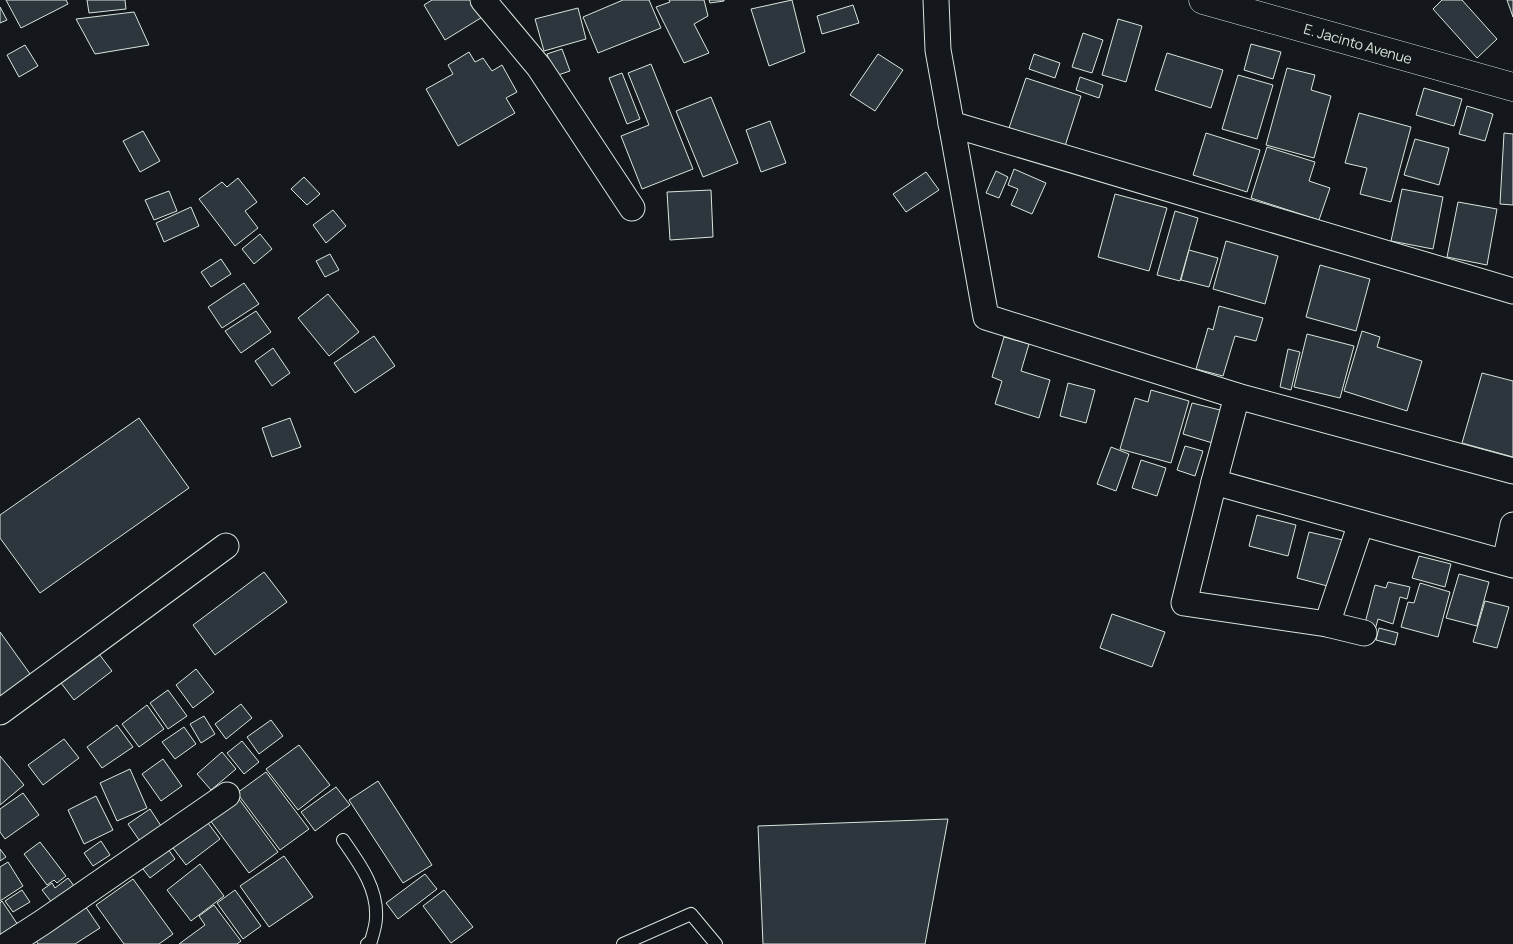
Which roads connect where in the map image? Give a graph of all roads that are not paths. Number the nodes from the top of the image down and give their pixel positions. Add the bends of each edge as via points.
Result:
1 (483, 0) edge
2 (936, 0) edge
3 (1203, 0) edge
4 (1513, 87) edge
5 (951, 124) junction
6 (632, 208) dead end
7 (1513, 291) edge
8 (1237, 396) junction
9 (1513, 472) edge
10 (1214, 482) junction
11 (1361, 523) junction
12 (1513, 525) edge
13 (226, 546) dead end
14 (1509, 564) edge
15 (1327, 624) junction
16 (1364, 633) dead end
17 (0, 712) edge
18 (227, 795) dead end
19 (343, 840) dead end
20 (9, 944) edge
21 (367, 944) edge
22 (623, 944) edge
23 (716, 944) edge

1 - 6 street via 539,67
2 - 5 street via 938,50
3 - 4 main road, E. Jacinto Avenue
5 - 7 street
5 - 8 street via 986,317
8 - 9 street
8 - 10 street
10 - 11 street
10 - 15 street via 1184,603
11 - 14 street
11 - 15 street
12 - 14 street
13 - 17 street
15 - 16 street
18 - 20 street
19 - 21 lane via 364,870 374,894 376,918 371,941
22 - 23 lane via 691,914

